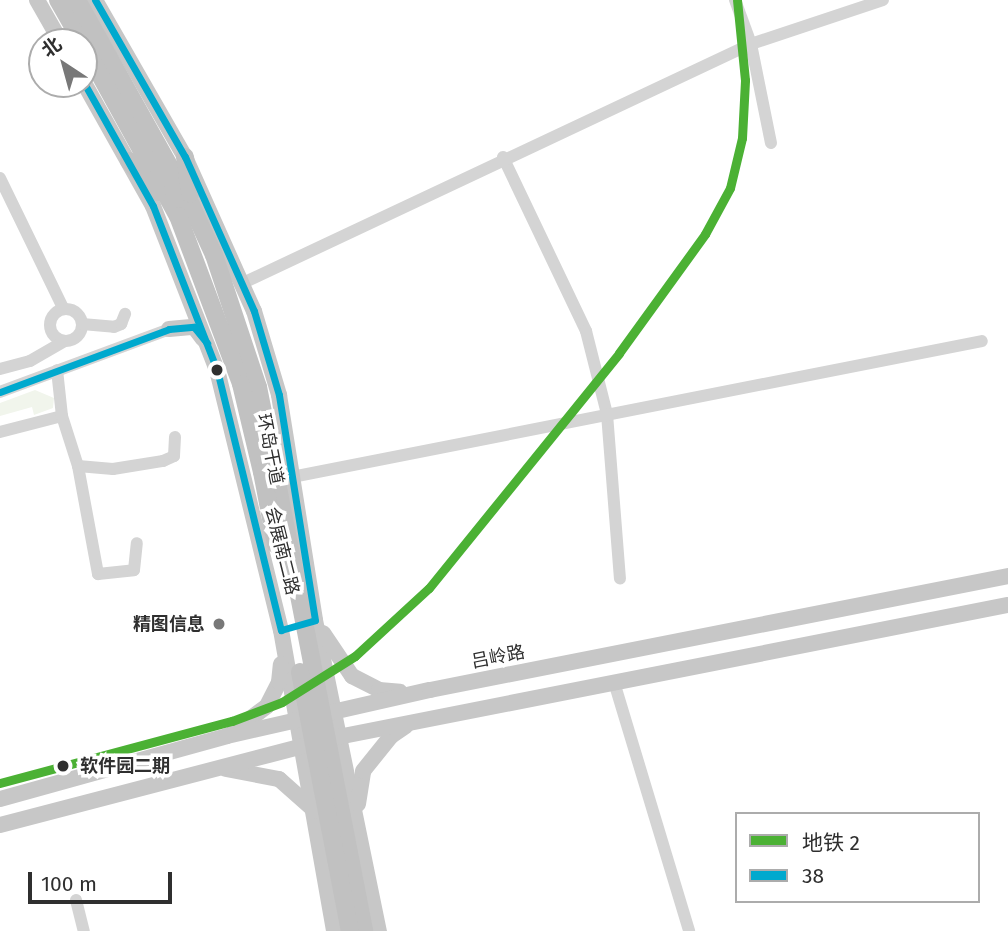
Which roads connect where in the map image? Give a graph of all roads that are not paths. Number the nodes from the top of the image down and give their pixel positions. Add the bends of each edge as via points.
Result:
1 (37, 0) edge
2 (58, 0) edge
3 (77, 0) edge
4 (94, 0) edge
5 (736, 0) edge
6 (883, 0) edge
7 (53, 28) edge
8 (74, 28) edge
9 (751, 44) junction
10 (98, 69) edge
11 (93, 98) edge
12 (771, 143) dead end
13 (503, 157) junction
14 (185, 158) junction
15 (129, 161) junction
16 (1, 181) edge
17 (184, 210) junction
18 (243, 283) junction
19 (192, 301) junction
20 (63, 308) junction
21 (125, 314) dead end
22 (82, 324) junction
23 (169, 329) junction
24 (64, 341) junction
25 (982, 341) dead end
26 (206, 343) junction
27 (0, 369) edge
28 (57, 370) junction
29 (0, 392) edge
30 (607, 414) junction
31 (62, 416) junction
32 (0, 432) edge
33 (175, 438) dead end
34 (78, 466) junction
35 (268, 470) junction
36 (292, 477) junction
37 (138, 543) dead end
38 (1008, 576) edge
39 (620, 578) dead end
40 (1008, 605) edge
41 (315, 620) junction
42 (281, 630) junction
43 (614, 682) junction
44 (430, 690) junction
45 (333, 712) junction
46 (296, 720) junction
47 (413, 722) junction
48 (227, 736) junction
49 (338, 737) junction
50 (301, 745) junction
51 (209, 768) junction
52 (0, 799) edge
53 (316, 812) junction
54 (0, 825) edge
55 (357, 831) junction
56 (76, 900) dead end
57 (84, 931) edge
58 (334, 931) edge
59 (350, 931) edge
60 (364, 931) edge
61 (379, 931) edge
62 (689, 931) edge

1 - 7 main road
2 - 8 highway, 环岛干道
3 - 17 highway, 环岛干道
4 - 14 main road
5 - 9 street
6 - 9 street
9 - 12 street
9 - 13 street
10 - 17 highway, 环岛干道
11 - 15 main road, 会展南二路
13 - 18 street
13 - 30 street via 586,331
14 - 17 highway
14 - 18 main road
15 - 17 highway
15 - 19 main road, 会展南二路
16 - 20 street
17 - 35 highway, 环岛干道
18 - 36 main road via 279,395
19 - 23 main road via 190,312
19 - 26 main road, 会展南二路
20 - 22 street via 78,313
20 - 24 street via 52,315 49,325 55,337
21 - 22 street via 114,327
22 - 24 street via 77,336
23 - 26 main road via 194,327
23 - 28 street
24 - 27 street via 30,360
25 - 30 street
26 - 42 main road, 会展南二路 via 217,370
28 - 29 street
28 - 31 street
30 - 36 street
30 - 39 street
31 - 32 street
31 - 34 street
33 - 34 street via 174,456 163,461 113,469
34 - 37 street via 98,574 134,570
35 - 59 highway, 环岛干道, bridge
35 - 60 highway, 环岛干道, bridge
36 - 41 main road
38 - 44 main road, 吕岭路
40 - 43 main road
41 - 42 main road
41 - 44 main road via 339,662 367,686 398,692
41 - 45 main road
42 - 46 main road, 会展南二路
42 - 48 main road via 276,690 267,706
43 - 47 main road
43 - 62 street
44 - 45 main road, 吕岭路
45 - 46 main road, 吕岭路
45 - 49 main road
46 - 48 main road, 吕岭路
46 - 50 main road, 会展南二路
47 - 49 main road
47 - 55 main road via 391,736 363,771
48 - 52 main road, 吕岭路
49 - 50 main road
49 - 55 main road
50 - 51 main road
50 - 53 main road, 会展南二路
51 - 53 main road via 252,770 279,779
51 - 54 main road
53 - 58 main road, 会展南二路
55 - 61 main road
56 - 57 street

